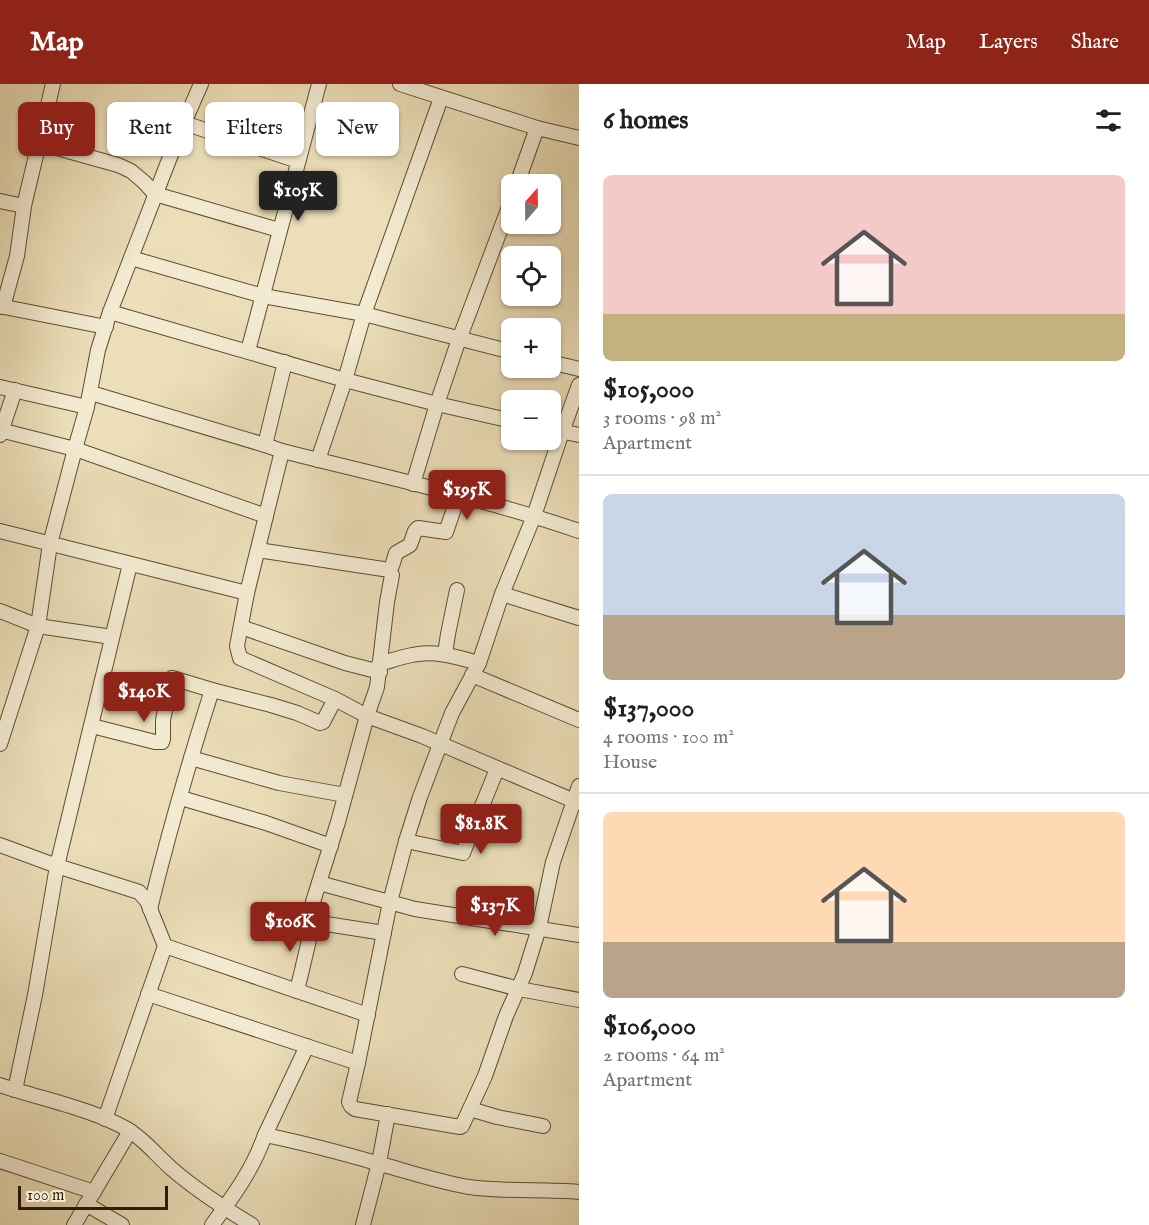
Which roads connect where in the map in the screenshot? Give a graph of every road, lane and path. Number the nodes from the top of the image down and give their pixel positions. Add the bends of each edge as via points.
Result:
1 (53, 84) edge
2 (201, 84) edge
3 (319, 84) edge
4 (400, 84) edge
5 (441, 98) junction
6 (49, 102) edge
7 (193, 102) edge
8 (193, 126) edge
9 (537, 128) junction
10 (579, 138) edge
11 (36, 156) edge
12 (86, 156) edge
13 (171, 156) edge
14 (298, 161) junction
15 (521, 174) edge
16 (155, 194) junction
17 (0, 201) edge
18 (24, 206) junction
19 (501, 229) edge
20 (279, 230) junction
21 (131, 258) junction
22 (262, 296) junction
23 (1, 306) edge
24 (110, 312) junction
25 (364, 314) junction
26 (106, 327) junction
27 (460, 339) junction
28 (501, 349) edge
29 (248, 351) junction
30 (285, 362) junction
31 (561, 365) edge
32 (579, 369) edge
33 (345, 380) junction
34 (579, 385) edge
35 (0, 387) edge
36 (15, 390) junction
37 (91, 393) junction
38 (437, 404) junction
39 (87, 407) junction
40 (501, 419) edge
41 (561, 421) edge
42 (0, 432) edge
43 (561, 432) edge
44 (579, 435) edge
45 (265, 445) junction
46 (75, 449) junction
47 (551, 450) edge
48 (282, 451) junction
49 (318, 460) junction
50 (413, 484) junction
51 (459, 494) junction
52 (266, 516) junction
53 (534, 516) junction
54 (0, 531) edge
55 (579, 531) edge
56 (50, 544) junction
57 (258, 550) junction
58 (130, 564) junction
59 (388, 570) junction
60 (457, 590) dead end
61 (247, 593) junction
62 (502, 594) junction
63 (0, 611) edge
64 (579, 618) edge
65 (38, 626) junction
66 (241, 627) junction
67 (112, 637) junction
68 (445, 654) junction
69 (379, 668) junction
70 (476, 669) junction
71 (212, 690) junction
72 (335, 699) junction
73 (6, 707) edge
74 (367, 716) junction
75 (579, 720) edge
76 (92, 726) junction
77 (0, 744) edge
78 (440, 745) junction
79 (191, 758) junction
80 (497, 769) junction
81 (579, 786) edge
82 (345, 795) junction
83 (181, 798) junction
84 (577, 802) edge
85 (406, 841) junction
86 (0, 845) edge
87 (331, 846) junction
88 (57, 866) junction
89 (319, 883) junction
90 (390, 902) junction
91 (150, 909) junction
92 (313, 923) junction
93 (539, 928) junction
94 (384, 933) junction
95 (579, 935) edge
96 (165, 946) junction
97 (462, 974) dead end
98 (519, 989) junction
99 (297, 991) junction
100 (148, 994) junction
101 (579, 1000) edge
102 (368, 1015) junction
103 (307, 1046) junction
104 (358, 1063) junction
105 (0, 1085) edge
106 (15, 1090) junction
107 (470, 1109) junction
108 (388, 1114) junction
109 (105, 1119) junction
110 (543, 1126) dead end
111 (130, 1131) junction
112 (265, 1136) junction
113 (0, 1161) edge
114 (379, 1163) junction
115 (94, 1192) junction
116 (579, 1192) edge
117 (86, 1204) junction
118 (225, 1208) junction
119 (74, 1225) edge
120 (122, 1225) edge
121 (212, 1225) edge
122 (252, 1225) edge
123 (363, 1225) edge

1 - 6 street
2 - 7 street
3 - 14 street
4 - 5 street
5 - 9 street
5 - 25 street
8 - 14 street
9 - 10 street
9 - 15 street
11 - 18 street
12 - 16 street via 131,171
13 - 16 street
14 - 20 street
16 - 20 street
16 - 21 street
17 - 18 street
18 - 23 street via 17,256
19 - 27 street
20 - 22 street
21 - 22 street
21 - 24 street
22 - 25 street
22 - 29 street
23 - 26 street
24 - 26 street
24 - 29 street
25 - 27 street
25 - 33 street
26 - 37 street
27 - 28 street
27 - 38 street
29 - 30 street
30 - 33 street
30 - 45 street
31 - 32 street
33 - 38 street
33 - 49 street
34 - 41 street
35 - 36 street
36 - 39 street
36 - 42 street
37 - 39 street
37 - 45 street
38 - 40 street
38 - 50 street
39 - 46 street
42 - 46 street
43 - 44 street
45 - 48 street
46 - 52 street
46 - 56 street
47 - 53 street
48 - 49 street
48 - 52 street
49 - 50 street
50 - 51 street
51 - 53 street
51 - 59 street via 446,532 418,528 410,545 396,553
52 - 57 street
53 - 55 street
53 - 62 street
54 - 56 street
56 - 58 street
56 - 65 street
57 - 59 street
57 - 61 street
58 - 61 street
58 - 67 street
59 - 69 street via 392,575
60 - 68 street
61 - 66 street
62 - 64 street
62 - 70 street
63 - 65 street
65 - 67 street
65 - 73 street
66 - 69 street via 345,663
66 - 72 street via 237,646 240,658
67 - 76 street
68 - 69 street via 411,655
68 - 70 street
69 - 74 street
70 - 75 street
70 - 78 street
71 - 72 street via 320,723
71 - 76 street via 172,678 162,742
71 - 79 street
72 - 74 street
73 - 77 street
74 - 78 street
74 - 82 street
76 - 88 street
78 - 80 street
78 - 85 street
79 - 82 street via 279,783
79 - 83 street
80 - 84 street
80 - 85 street via 464,853
81 - 84 street
82 - 87 street
83 - 87 street
83 - 91 street
84 - 93 street via 553,862
85 - 90 street
86 - 88 street
87 - 89 street
88 - 91 street via 139,891
88 - 106 street
89 - 90 street
89 - 92 street via 307,921
90 - 93 street
90 - 94 street
91 - 96 street
92 - 94 street
92 - 99 street
93 - 95 street
93 - 98 street
94 - 102 street
96 - 99 street
96 - 100 street
97 - 98 street
98 - 101 street
98 - 107 street
99 - 102 street
100 - 103 street
100 - 109 street
102 - 104 street
103 - 104 street
103 - 112 street
104 - 108 street via 351,1106
105 - 106 street
106 - 109 street
107 - 108 street via 460,1127
107 - 110 street
108 - 114 street
109 - 111 street
111 - 115 street
111 - 118 street via 173,1170
112 - 114 street
112 - 118 street via 242,1184
113 - 115 street
114 - 116 street via 470,1187
114 - 123 street
115 - 117 street
117 - 119 street
117 - 120 street
118 - 121 street
118 - 122 street

